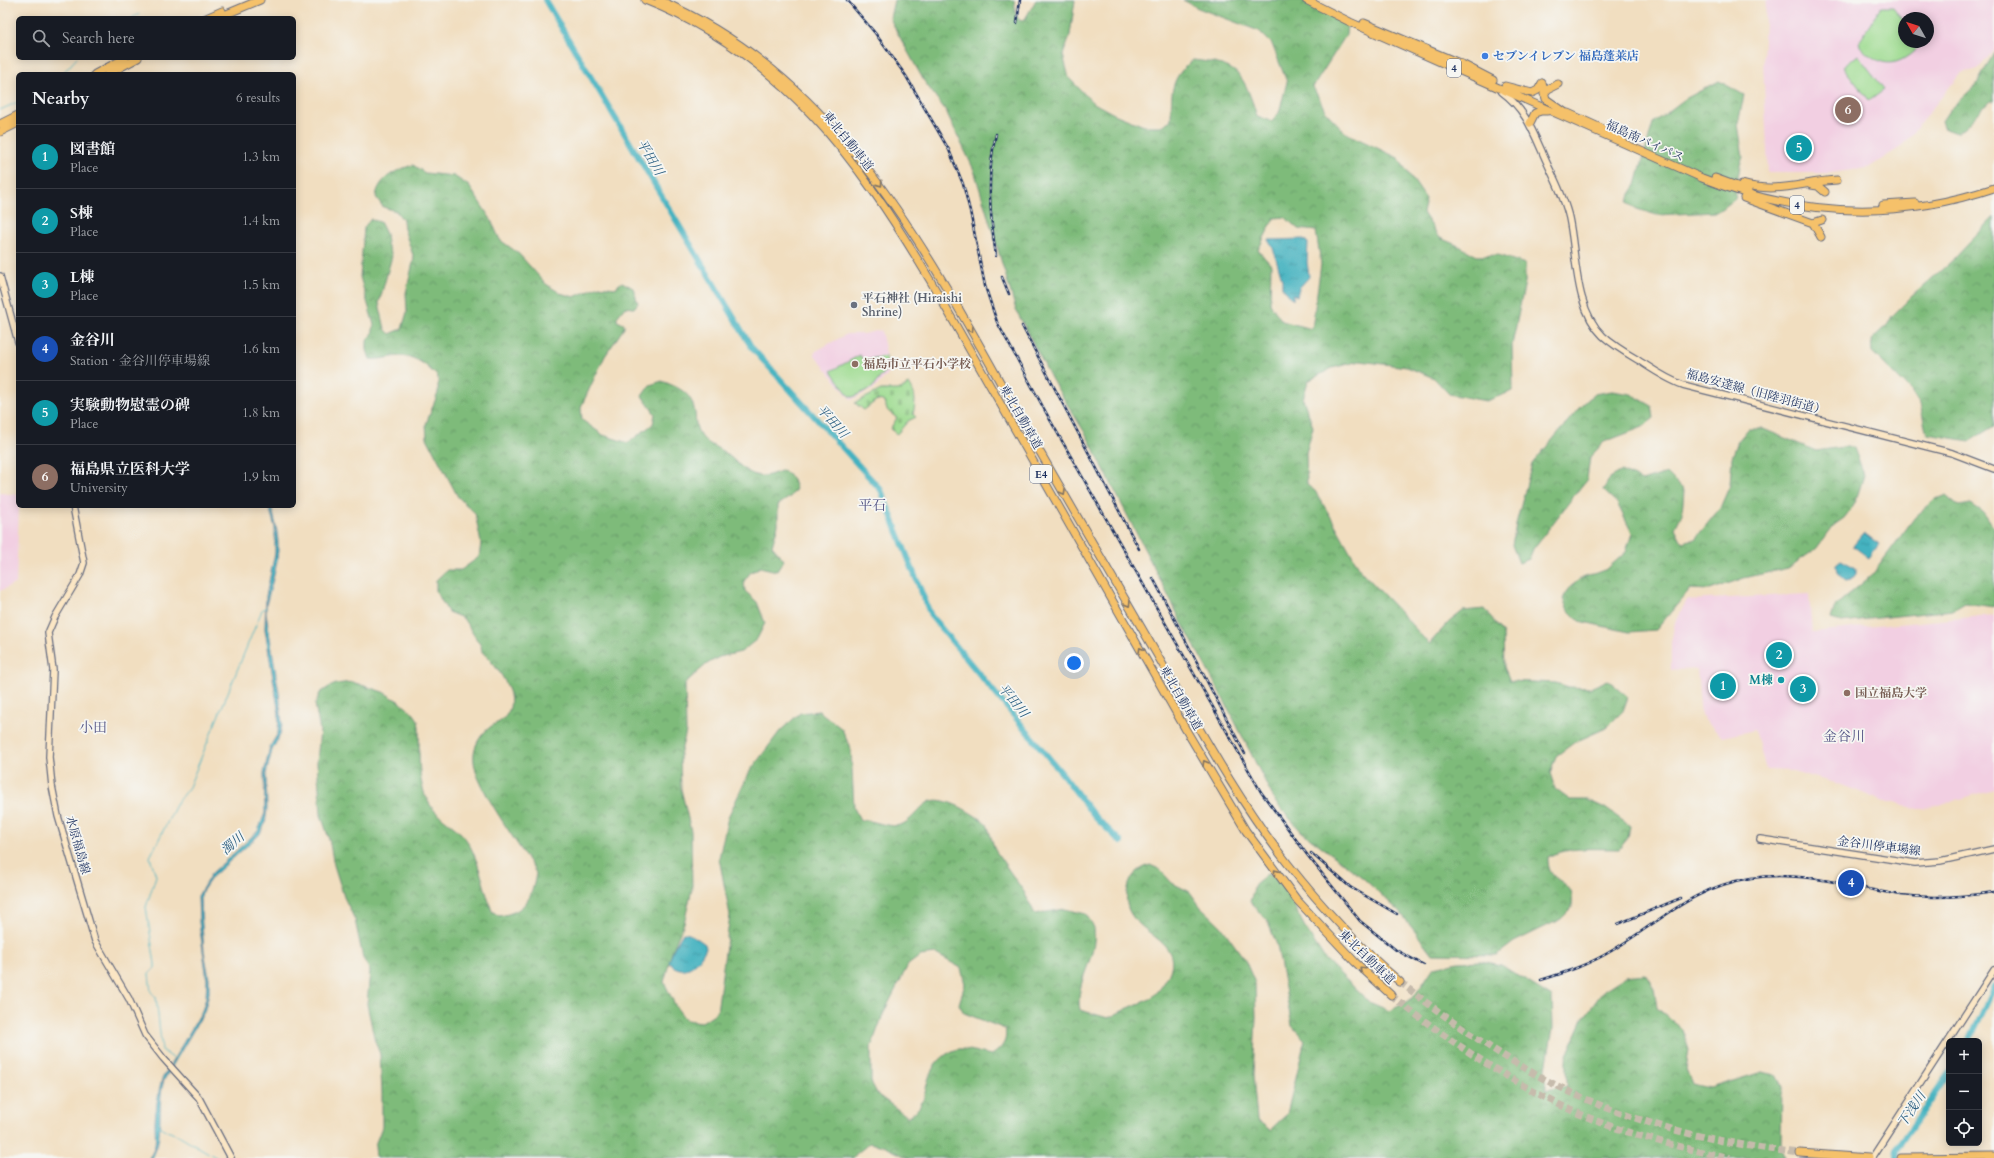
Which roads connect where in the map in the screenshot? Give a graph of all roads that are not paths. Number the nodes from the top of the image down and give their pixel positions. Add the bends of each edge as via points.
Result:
1 (248, 0) edge
2 (260, 0) edge
3 (645, 0) edge
4 (659, 0) edge
5 (1306, 0) edge
6 (1317, 0) edge
7 (211, 16) edge
8 (222, 16) edge
9 (123, 60) edge
10 (132, 60) edge
11 (118, 65) junction
12 (100, 72) edge
13 (110, 72) edge
14 (1492, 84) junction
15 (1558, 84) dead end
16 (1505, 86) junction
17 (1544, 94) junction
18 (1564, 114) junction
19 (16, 116) edge
20 (1530, 122) junction
21 (0, 124) edge
22 (16, 124) edge
23 (0, 132) edge
24 (1608, 133) junction
25 (1689, 172) junction
26 (1705, 174) junction
27 (1837, 180) dead end
28 (1994, 184) edge
29 (1797, 187) junction
30 (1994, 188) edge
31 (1825, 192) dead end
32 (1822, 220) dead end
33 (1813, 223) junction
34 (1821, 237) dead end
35 (0, 276) edge
36 (16, 335) edge
37 (1994, 469) edge
38 (73, 508) edge
39 (1760, 839) dead end
40 (1994, 848) edge
41 (1994, 970) edge
42 (1400, 982) tunnel mouth
43 (1391, 995) tunnel mouth
44 (1800, 1154) tunnel mouth
45 (231, 1158) edge
46 (1871, 1158) edge
47 (1901, 1158) edge
48 (1994, 1158) edge

1 - 7 highway
2 - 8 highway
43 -> 3 highway, 東北自動車道 / E4 via 1322,928 1246,831 942,300 905,237 858,169 812,114 759,65 712,33
4 -> 42 highway, 東北自動車道 / E4 via 716,29 784,78 830,122 879,182 953,300 1196,722 1257,821 1288,865 1358,942
5 - 14 highway, 福島南バイパス / 4
6 - 16 highway, 福島南バイパス / 4 via 1464,65
9 - 11 highway
10 - 11 highway
11 - 12 highway
11 - 13 highway
14 - 18 highway, 福島南バイパス / 4
14 - 20 main road, 福島安達線（旧陸羽街道） via 1513,99
15 - 17 highway
16 - 17 highway via 1532,93 1538,90 1542,83
16 - 18 highway, 福島南バイパス / 4
17 - 18 highway via 1548,101
18 - 20 highway via 1541,110 1534,113
18 - 24 highway, 福島南バイパス / 4
19 - 21 highway
20 - 37 main road, 福島安達線（旧陸羽街道） via 1556,180 1568,216 1585,308 1599,331 1617,347 1670,380 1683,385 1952,453
22 - 23 highway
24 - 25 highway, 福島南バイパス / 4
24 - 26 highway, 福島南バイパス / 4
25 - 30 highway, 福島南バイパス / 4 via 1753,196 1836,210 1902,209 1958,199
25 - 33 highway via 1725,190
26 - 28 highway, 福島南バイパス / 4 via 1765,194 1808,202 1847,205 1882,206 1915,203
26 - 29 highway via 1760,188
27 - 29 highway via 1825,180
29 - 31 highway via 1814,184
32 - 33 highway
33 - 34 highway
35 - 36 main road
38 - 45 main road, 水原福島線 via 84,563 48,633 53,670 49,728 52,786 58,816 95,941 129,999 145,1035 206,1108
39 - 40 main road, 金谷川停車場線 via 1915,864 1940,861
41 - 46 main road
44 - 46 highway
47 - 48 highway

